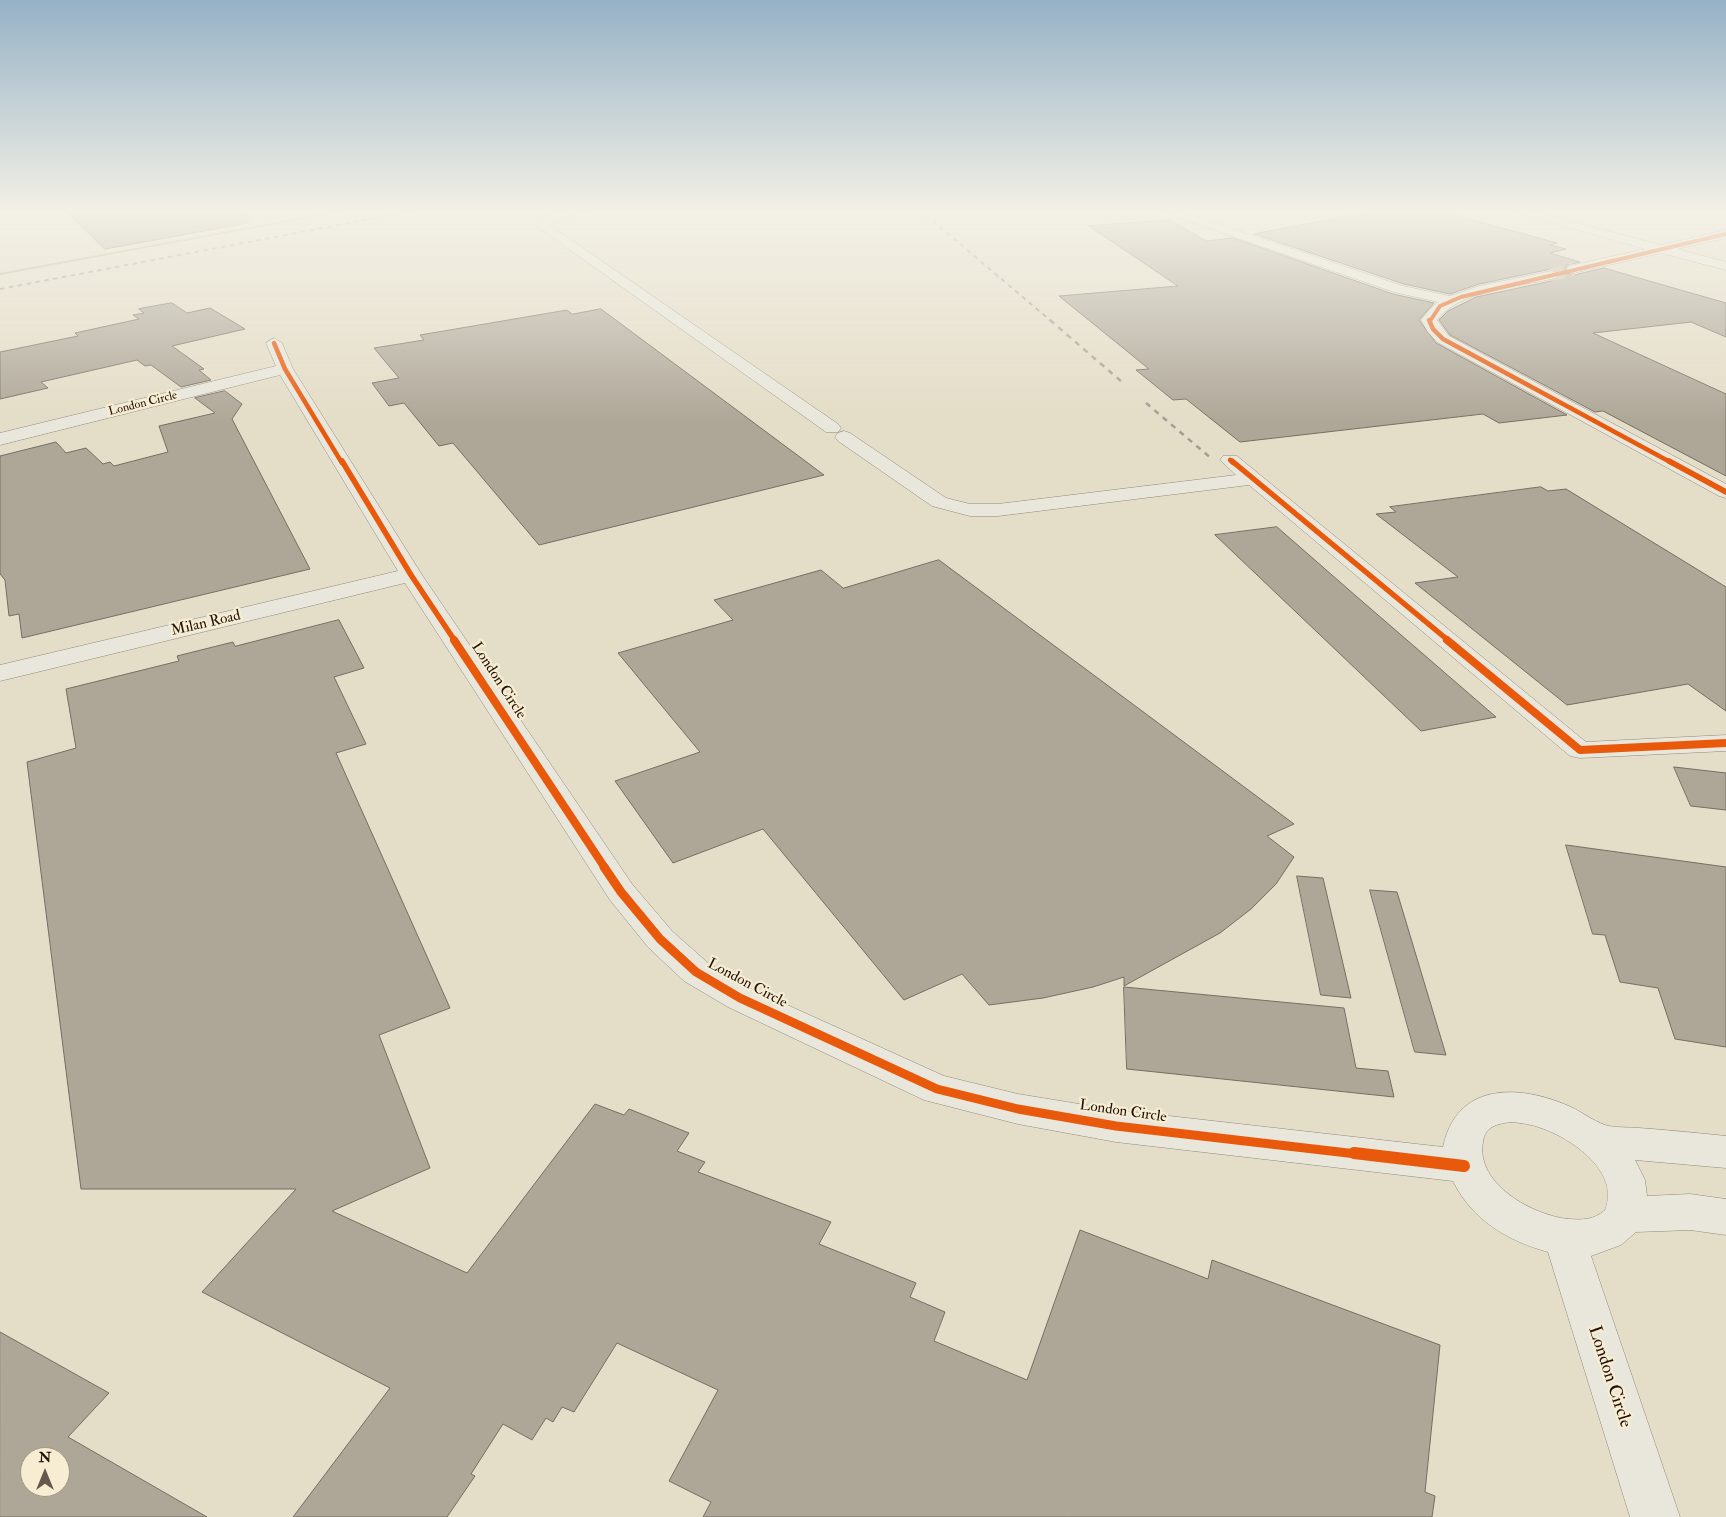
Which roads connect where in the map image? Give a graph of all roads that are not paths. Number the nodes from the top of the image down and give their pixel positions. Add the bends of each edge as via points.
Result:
1 (620, 280) edge
2 (1370, 280) edge
3 (1533, 280) tunnel mouth
4 (1451, 301) junction
5 (0, 439) edge
6 (1230, 460) dead end
7 (1252, 479) junction
8 (1726, 492) edge
9 (411, 575) junction
10 (0, 673) edge
11 (1726, 743) edge
12 (1597, 1140) junction
13 (1726, 1152) edge
14 (1464, 1166) junction
15 (1626, 1215) junction
16 (1726, 1216) edge
17 (1564, 1238) junction
18 (1654, 1517) edge

1 - 7 street via 939,502 970,510 998,510
2 - 4 street
3 - 4 street
4 - 8 street via 1435,311 1430,320 1433,329 1443,339
5 - 9 street, London Circle via 280,356
6 - 7 street
7 - 11 street via 1580,750
9 - 10 street, Milan Road
9 - 14 street, London Circle via 621,892 660,939 696,972 740,998 937,1089 1018,1108 1116,1126
12 - 13 street
12 - 14 street via 1558,1116 1524,1107 1486,1111 1469,1124 1461,1146
12 - 15 street via 1620,1168 1628,1187
14 - 17 street via 1483,1194 1513,1219 1538,1231
15 - 16 street via 1690,1212
15 - 17 street via 1611,1231 1590,1238
17 - 18 street, London Circle

